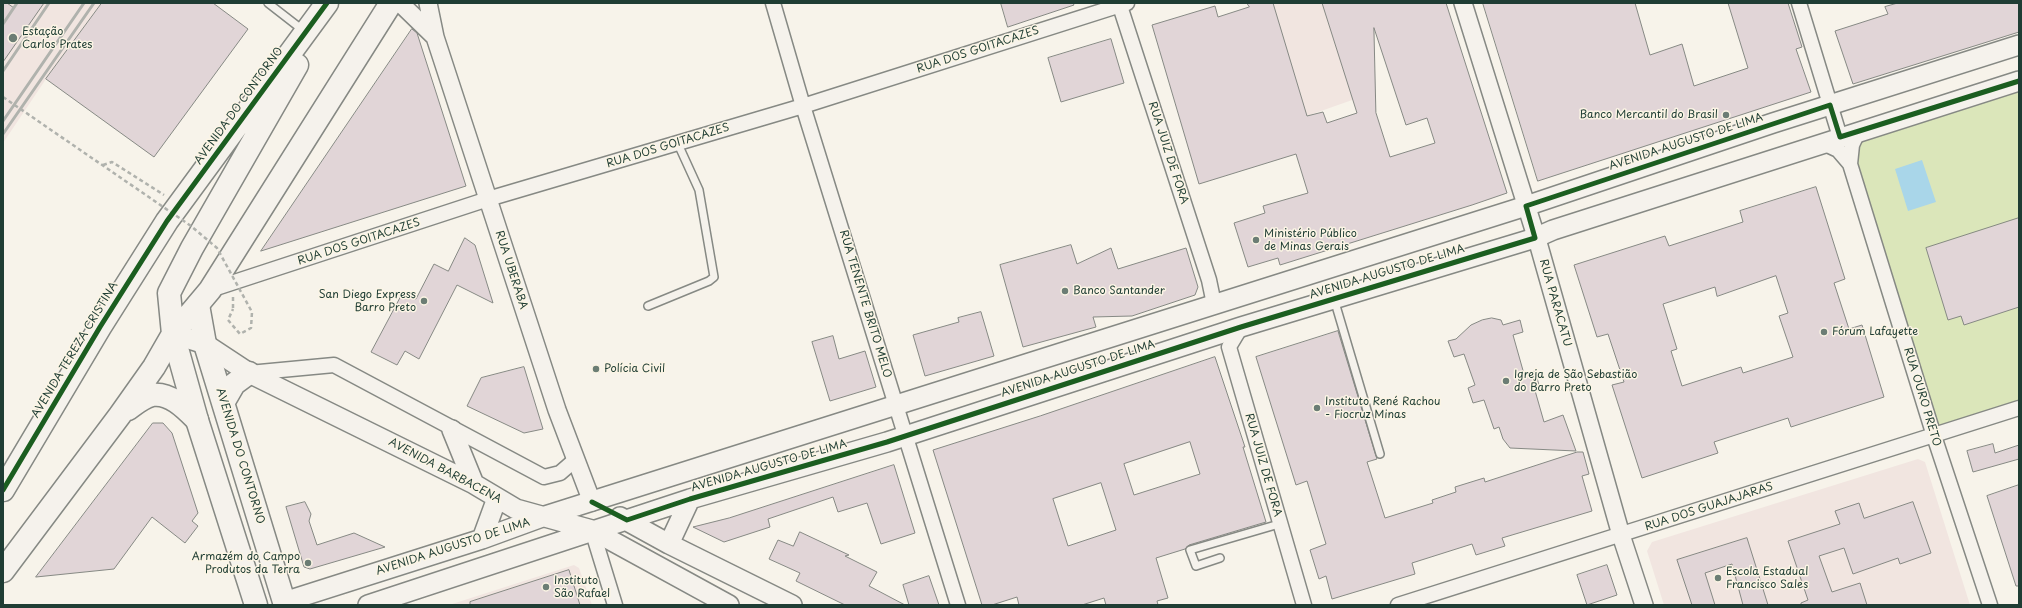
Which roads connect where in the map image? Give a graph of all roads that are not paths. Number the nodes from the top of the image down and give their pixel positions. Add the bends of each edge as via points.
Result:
1 (268, 3) edge
2 (328, 3) edge
3 (333, 3) edge
4 (391, 3) edge
5 (400, 3) edge
6 (428, 3) edge
7 (773, 3) edge
8 (1463, 3) edge
9 (1799, 3) edge
10 (1122, 4) edge
11 (306, 32) junction
12 (435, 37) junction
13 (2019, 45) edge
14 (2019, 81) edge
15 (1830, 105) junction
16 (803, 106) junction
17 (1840, 137) junction
18 (678, 144) junction
19 (1850, 164) junction
20 (488, 199) junction
21 (1526, 206) junction
22 (167, 221) joint
23 (1535, 238) junction
24 (204, 298) junction
25 (1333, 298) junction
26 (1214, 304) junction
27 (648, 306) dead end
28 (1241, 327) junction
29 (173, 334) junction
30 (205, 344) junction
31 (249, 373) junction
32 (223, 403) junction
33 (897, 406) junction
34 (2019, 408) edge
35 (120, 415) junction
36 (197, 420) junction
37 (452, 430) junction
38 (906, 435) junction
39 (1934, 436) junction
40 (1380, 454) dead end
41 (575, 460) junction
42 (474, 484) junction
43 (3, 490) edge
44 (497, 498) junction
45 (690, 500) junction
46 (592, 502) junction
47 (545, 516) junction
48 (627, 520) junction
49 (1279, 524) junction
50 (592, 530) junction
51 (1621, 535) junction
52 (482, 539) junction
53 (669, 544) junction
54 (1220, 558) dead end
55 (3, 571) edge
56 (284, 604) edge
57 (256, 605) edge
58 (368, 605) edge
59 (615, 605) edge
60 (728, 605) edge
61 (792, 605) edge
62 (958, 605) edge
63 (1304, 605) edge
64 (1398, 605) edge
65 (1644, 605) edge
66 (1990, 605) edge

1 - 11 lane
2 - 11 main road, AVENIDA DO CONTORNO
3 - 29 main road via 192,248 169,293
4 - 24 main road
5 - 12 street, RUA UBERABA
6 - 12 street, RUA UBERABA
7 - 16 street, RUA TENENTE BRITO MELO
8 - 21 street, RUA PARACATU
9 - 15 street
10 - 16 street, RUA DOS GOITACAZES
10 - 26 street, RUA JUIZ DE FORA via 1209,280
11 - 22 main road, AVENIDA DO CONTORNO
12 - 20 street, RUA UBERABA
13 - 15 main road, AVENIDA AUGUSTO DE LIMA
14 - 17 main road, AVENIDA AUGUSTO DE LIMA
15 - 17 street
15 - 21 main road, AVENIDA AUGUSTO DE LIMA
16 - 18 street, RUA DOS GOITACAZES
16 - 33 street, RUA TENENTE BRITO MELO
17 - 19 street, RUA OURO PRETO via 1838,150
17 - 19 street, RUA OURO PRETO via 1852,145
17 - 23 main road, AVENIDA AUGUSTO DE LIMA
18 - 20 street, RUA DOS GOITACAZES
18 - 27 lane via 699,190 714,277
19 - 39 street, RUA OURO PRETO
20 - 24 street, RUA DOS GOITACAZES
20 - 41 street, RUA UBERABA
21 - 23 street, RUA PARACATU
21 - 26 main road, AVENIDA AUGUSTO DE LIMA
22 - 43 main road, AVENIDA TEREZA CRISTINA via 100,326
23 - 25 main road, AVENIDA AUGUSTO DE LIMA
23 - 51 street, RUA PARACATU
24 - 29 main road
24 - 30 main road, AVENIDA DO CONTORNO
25 - 28 main road, AVENIDA AUGUSTO DE LIMA
25 - 40 lane
26 - 33 main road, AVENIDA AUGUSTO DE LIMA
28 - 38 main road, AVENIDA AUGUSTO DE LIMA
28 - 49 street, RUA JUIZ DE FORA via 1229,348
29 - 30 main road, AVENIDA BARBACENA
29 - 35 main road via 154,367
29 - 36 main road
30 - 31 main road, AVENIDA BARBACENA
30 - 32 main road, AVENIDA DO CONTORNO
31 - 32 main road via 234,384
31 - 37 street via 334,365
31 - 42 main road, AVENIDA BARBACENA
32 - 56 main road, AVENIDA DO CONTORNO
33 - 38 street, RUA TENENTE BRITO MELO
33 - 46 main road, AVENIDA AUGUSTO DE LIMA
34 - 39 street, RUA DOS GUAJAJARAS
35 - 36 main road via 153,394 180,404
35 - 55 main road
36 - 57 main road
37 - 41 street via 544,477 560,473
37 - 42 main road
38 - 45 main road, AVENIDA AUGUSTO DE LIMA
38 - 62 street, RUA TENENTE BRITO MELO
39 - 51 street, RUA DOS GUAJAJARAS
39 - 66 street, RUA OURO PRETO
41 - 46 street, RUA UBERABA
42 - 44 main road, AVENIDA BARBACENA
44 - 47 main road, AVENIDA BARBACENA via 516,509
44 - 52 main road
45 - 48 main road, AVENIDA AUGUSTO DE LIMA
45 - 53 main road
46 - 47 main road, AVENIDA AUGUSTO DE LIMA
46 - 48 main road
47 - 50 main road, AVENIDA BARBACENA
47 - 52 main road, AVENIDA AUGUSTO DE LIMA
48 - 50 main road, AVENIDA AUGUSTO DE LIMA
48 - 53 main road
49 - 54 lane via 1190,550 1196,566
49 - 63 street, RUA JUIZ DE FORA
50 - 58 main road, AVENIDA AUGUSTO DE LIMA
50 - 59 street
50 - 60 main road, AVENIDA BARBACENA
51 - 64 street, RUA DOS GUAJAJARAS
51 - 65 street, RUA PARACATU
52 - 56 main road, AVENIDA AUGUSTO DE LIMA
53 - 61 main road

